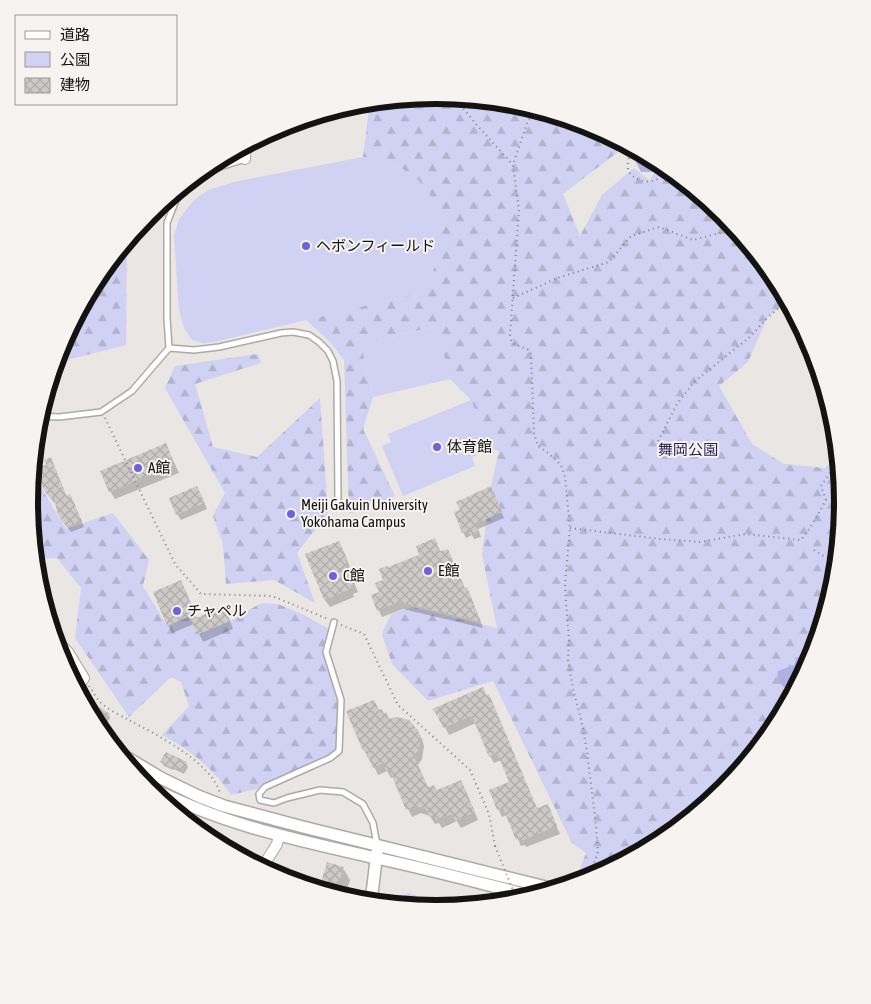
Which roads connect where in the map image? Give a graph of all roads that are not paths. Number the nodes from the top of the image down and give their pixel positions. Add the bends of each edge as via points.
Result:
1 (245, 152) edge
2 (245, 159) joint
3 (221, 167) edge
4 (176, 201) edge
5 (168, 348) junction
6 (47, 417) edge
7 (338, 502) dead end
8 (334, 622) road end
9 (67, 651) edge
10 (81, 683) edge
11 (134, 762) edge
12 (166, 795) edge
13 (279, 835) junction
14 (378, 845) junction
15 (376, 858) junction
16 (266, 862) edge
17 (540, 886) edge
18 (514, 892) edge
19 (372, 895) edge

1 - 2 street
2 - 3 lane
4 - 5 lane via 167,223
5 - 6 lane via 132,391 101,412
5 - 7 lane via 194,350 219,347 293,332 309,335 319,342 334,361 337,381
8 - 14 lane via 326,652 341,700 339,751 265,786 259,794 260,800 274,803 320,790 343,792 363,804 373,823
9 - 10 street via 84,678
11 - 14 street via 161,778 224,806
12 - 13 street via 196,808
13 - 15 street
13 - 16 street
14 - 15 street
14 - 17 street
15 - 18 street
15 - 19 street

